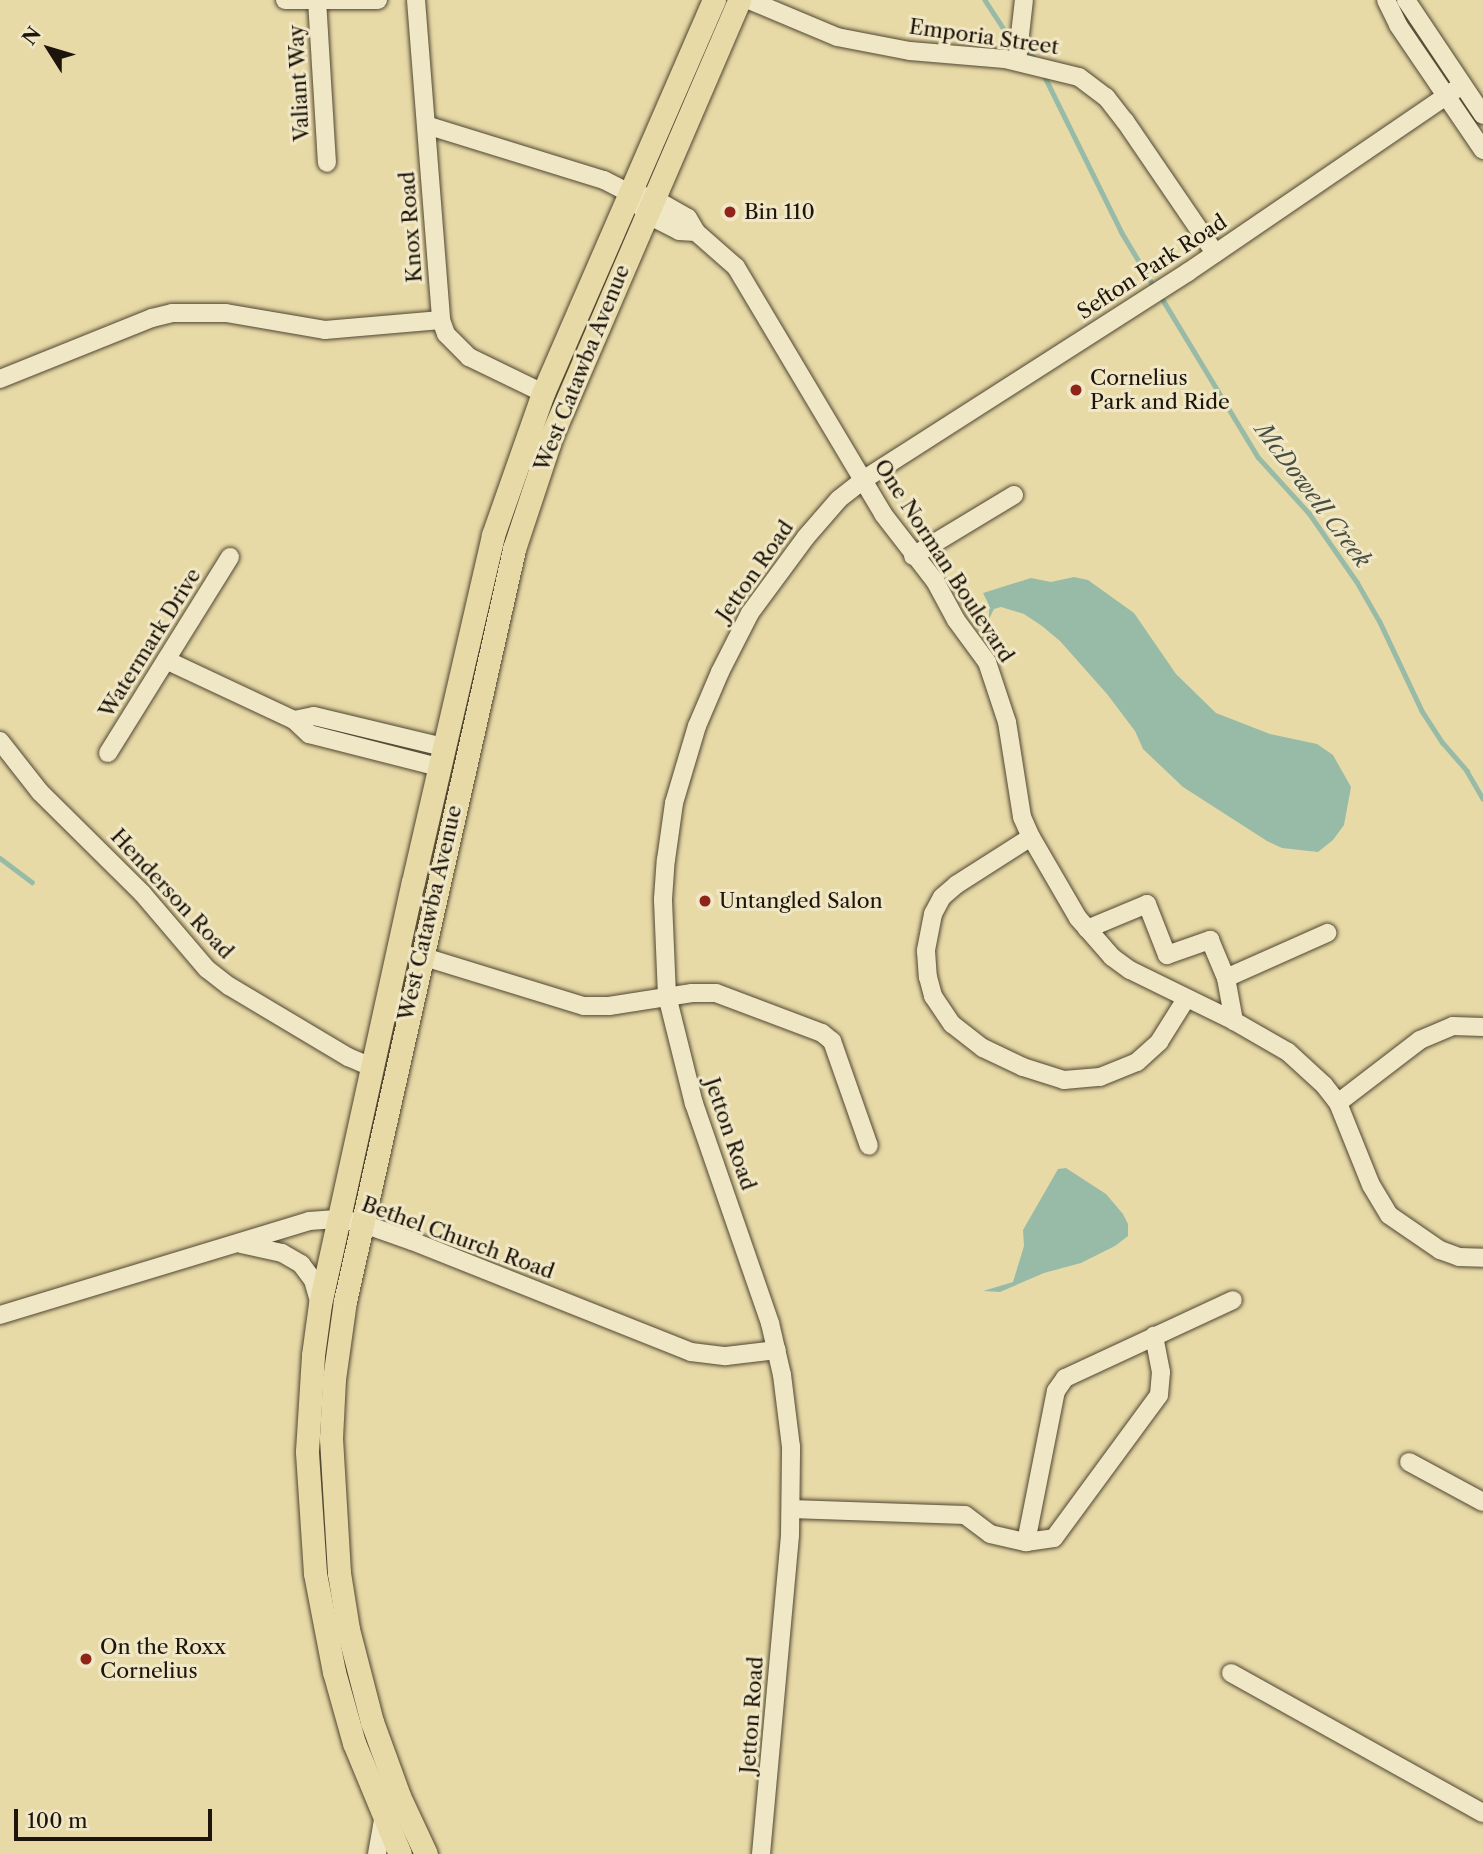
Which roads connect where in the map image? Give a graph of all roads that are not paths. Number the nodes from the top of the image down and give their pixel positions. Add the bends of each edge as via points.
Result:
1 (285, 0) edge
2 (378, 0) edge
3 (416, 0) edge
4 (714, 0) edge
5 (739, 0) edge
6 (749, 0) edge
7 (1024, 0) edge
8 (1386, 0) edge
9 (1406, 0) edge
10 (317, 1) edge
11 (1017, 61) junction
12 (1462, 85) junction
13 (1446, 96) junction
14 (1483, 115) edge
15 (426, 125) junction
16 (1483, 149) edge
17 (327, 163) dead end
18 (630, 193) junction
19 (650, 206) junction
20 (1215, 253) junction
21 (441, 320) junction
22 (0, 380) edge
23 (543, 393) junction
24 (512, 479) junction
25 (863, 481) junction
26 (1014, 495) dead end
27 (913, 556) junction
28 (230, 557) dead end
29 (496, 622) junction
30 (166, 660) junction
31 (0, 741) edge
32 (108, 753) dead end
33 (441, 757) junction
34 (1031, 837) junction
35 (435, 892) junction
36 (1087, 929) junction
37 (1327, 933) dead end
38 (421, 956) junction
39 (1226, 978) junction
40 (667, 996) junction
41 (1186, 999) junction
42 (1234, 1021) junction
43 (1483, 1027) edge
44 (372, 1067) junction
45 (1338, 1103) junction
46 (869, 1146) dead end
47 (337, 1219) junction
48 (361, 1223) junction
49 (238, 1244) junction
50 (1483, 1258) edge
51 (1233, 1300) dead end
52 (320, 1304) junction
53 (0, 1315) edge
54 (1154, 1336) junction
55 (777, 1350) junction
56 (1409, 1462) dead end
57 (1483, 1502) edge
58 (791, 1509) junction
59 (1026, 1542) junction
60 (315, 1573) junction
61 (1231, 1673) dead end
62 (372, 1722) junction
63 (1483, 1813) edge
64 (383, 1820) junction
65 (377, 1854) edge
66 (400, 1854) edge
67 (426, 1854) edge
68 (761, 1854) edge

1 - 10 street
2 - 10 street
3 - 15 street, Knox Road
4 - 18 main road, West Catawba Avenue
5 - 19 main road, West Catawba Avenue
6 - 11 street, Emporia Street via 836,37 910,51
7 - 11 street
8 - 13 street
9 - 12 street
10 - 17 street, Valiant Way
11 - 20 street, Emporia Street via 1079,77 1105,97
12 - 13 street, Sefton Park Road
12 - 14 street
13 - 16 street
13 - 20 street, Sefton Park Road
15 - 18 street, One Norman Boulevard via 604,180
15 - 21 street, Knox Road
18 - 19 street, One Norman Boulevard
18 - 23 main road, West Catawba Avenue
19 - 25 street, One Norman Boulevard via 688,218 696,232 727,257 749,284
19 - 29 main road, West Catawba Avenue via 548,446 517,537
20 - 25 street, Sefton Park Road
21 - 22 street via 325,330 226,313 172,313
21 - 23 street, Knox Road via 446,334 469,357
23 - 24 main road, West Catawba Avenue
24 - 29 main road via 511,515 487,610 488,620
24 - 33 main road, West Catawba Avenue via 478,596
25 - 27 street, One Norman Boulevard
25 - 40 street, Jetton Road via 824,515 769,584 733,644 697,726 674,803 666,860
26 - 27 street
27 - 34 street, One Norman Boulevard via 935,581 987,662 1007,722 1018,800
28 - 30 street, Watermark Drive
29 - 35 main road, West Catawba Avenue
30 - 32 street, Watermark Drive
30 - 33 street via 294,720 314,716
31 - 44 street, Henderson Road via 40,792 134,884 207,969
33 - 35 main road via 450,753 452,762 432,860
33 - 44 main road, West Catawba Avenue
34 - 36 street, One Norman Boulevard
34 - 41 street via 956,885 942,897 933,914 926,951 928,977 933,996 952,1024 983,1048 1023,1067 1064,1080 1100,1077 1137,1062 1159,1042
35 - 38 main road, West Catawba Avenue
36 - 39 street via 1147,904 1167,955 1210,940
36 - 41 street, One Norman Boulevard via 1130,970
37 - 39 street
38 - 40 street via 584,1006
38 - 48 main road, West Catawba Avenue
39 - 42 street
40 - 46 street via 716,993 822,1033 832,1041
40 - 55 street, Jetton Road via 694,1104
41 - 42 street, One Norman Boulevard
42 - 45 street, One Norman Boulevard via 1299,1061
43 - 45 street via 1453,1026 1420,1040
44 - 47 main road, West Catawba Avenue
45 - 50 street, One Norman Boulevard via 1371,1185 1389,1214 1440,1250
47 - 48 street, Bethel Church Road
47 - 49 street, Bethel Church Road via 309,1222
47 - 52 main road, West Catawba Avenue
48 - 55 street, Bethel Church Road via 691,1352 726,1356
48 - 62 main road, West Catawba Avenue via 334,1379 331,1480 338,1570
49 - 52 street via 282,1253 301,1264 313,1280
49 - 53 street, Bethel Church Road
51 - 54 street
52 - 60 main road, West Catawba Avenue via 307,1442
54 - 59 street via 1161,1372 1159,1395 1054,1538
54 - 59 street via 1081,1368 1056,1391
55 - 58 street, Jetton Road via 791,1447
56 - 57 street
58 - 59 street via 965,1515 990,1534
58 - 68 street, Jetton Road
60 - 62 main road via 327,1578 348,1674
60 - 64 main road, West Catawba Avenue via 343,1706
61 - 63 street
62 - 67 main road, West Catawba Avenue via 398,1796
64 - 65 street
64 - 66 main road, West Catawba Avenue

